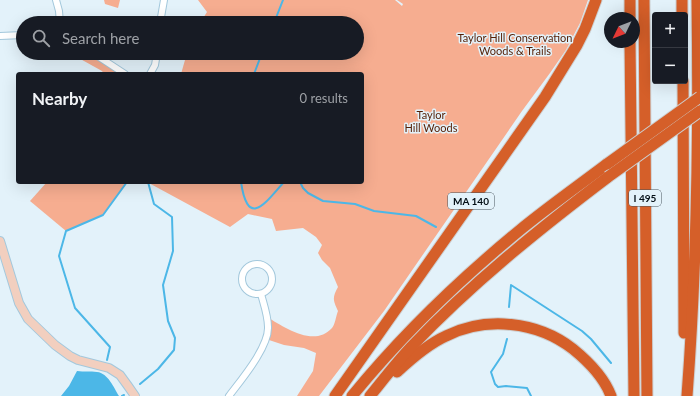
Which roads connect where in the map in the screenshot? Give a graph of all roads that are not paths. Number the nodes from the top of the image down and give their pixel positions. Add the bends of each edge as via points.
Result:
1 (56, 0) edge
2 (164, 0) edge
3 (596, 0) edge
4 (630, 0) edge
5 (644, 0) edge
6 (682, 0) edge
7 (697, 0) edge
8 (630, 12) edge
9 (682, 12) edge
10 (59, 16) edge
11 (161, 16) edge
12 (16, 35) edge
13 (0, 36) edge
14 (630, 48) edge
15 (104, 60) edge
16 (156, 60) edge
17 (122, 72) edge
18 (151, 72) edge
19 (683, 84) edge
20 (700, 97) edge
21 (700, 111) edge
22 (0, 241) edge
23 (262, 294) junction
24 (134, 396) edge
25 (230, 396) edge
26 (335, 396) edge
27 (352, 396) edge
28 (371, 396) edge
29 (611, 396) edge
30 (634, 396) edge
31 (647, 396) edge
32 (686, 396) edge

1 - 10 street
2 - 11 street
3 - 26 highway, MA 140 via 586,29 549,90
4 - 8 highway
5 - 31 highway, I 495
6 - 9 highway
7 - 32 highway via 698,143 691,346
12 - 13 street
14 - 30 highway
15 - 17 street
16 - 18 street
19 - 32 highway
20 - 27 highway, bridge via 521,230 458,284 387,356
21 - 28 highway, bridge via 540,229 458,300 410,348
22 - 24 street via 19,303 28,319 70,356 108,368 120,375
23 - 23 street via 271,286 272,274 264,265 251,265 243,273 244,285 252,293
23 - 25 street via 269,328 266,339
28 - 29 highway via 429,345 470,327 492,324 515,324 554,336 585,359 600,376

